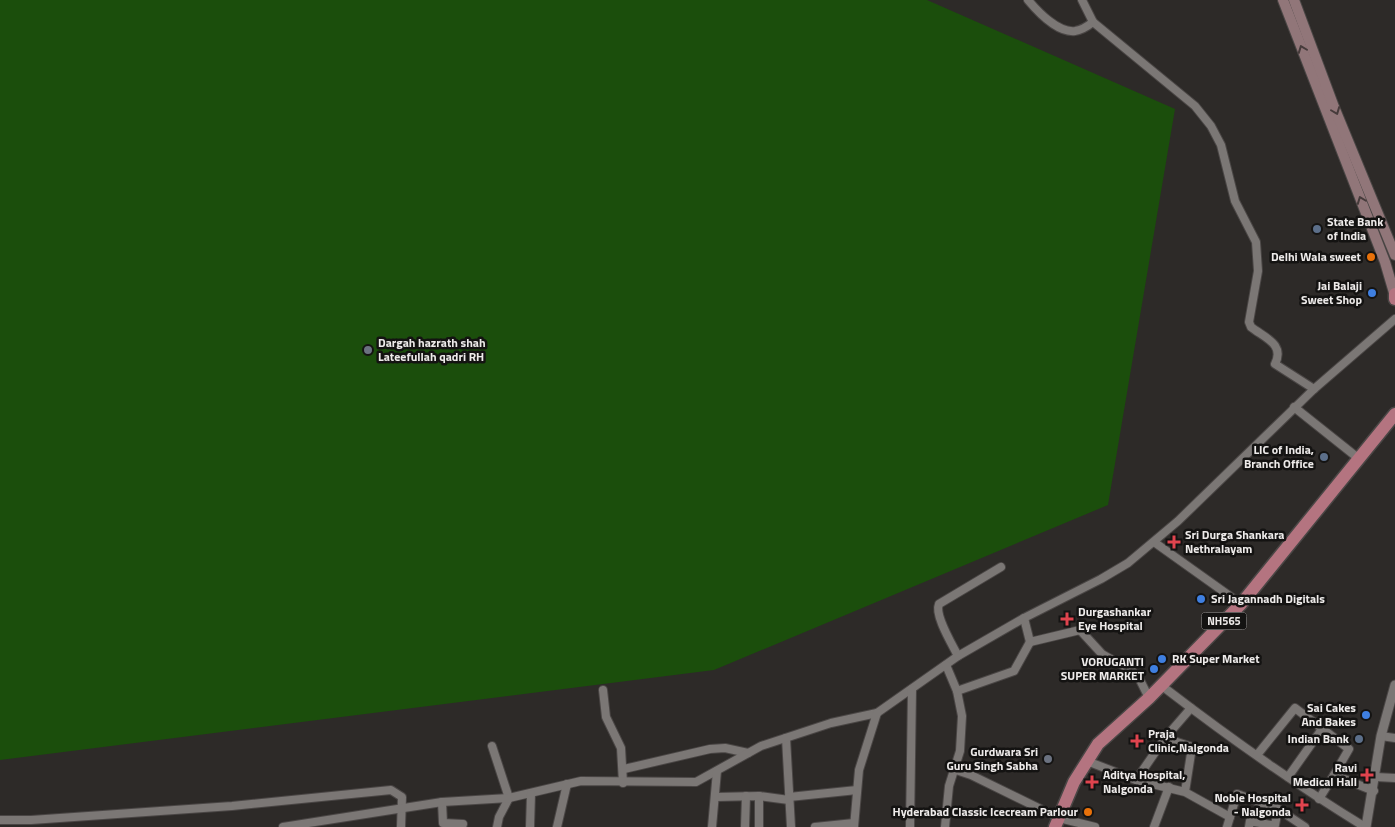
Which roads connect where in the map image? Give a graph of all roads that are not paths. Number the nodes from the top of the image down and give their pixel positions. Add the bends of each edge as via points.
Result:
1 (1028, 0) edge
2 (1082, 0) edge
3 (1283, 0) edge
4 (1294, 0) edge
5 (1093, 22) junction
6 (1395, 255) edge
7 (1395, 296) edge
8 (1395, 319) edge
9 (1314, 388) junction
10 (1294, 407) junction
11 (1395, 414) edge
12 (1395, 425) edge
13 (1358, 458) junction
14 (1154, 542) junction
15 (1002, 567) dead end
16 (1241, 604) junction
17 (1024, 618) junction
18 (1030, 642) junction
19 (958, 656) junction
20 (946, 665) junction
21 (1395, 685) edge
22 (912, 689) junction
23 (1166, 689) junction
24 (603, 690) dead end
25 (957, 691) junction
26 (1148, 698) junction
27 (1191, 708) junction
28 (877, 713) junction
29 (1322, 729) junction
30 (1381, 736) junction
31 (786, 738) junction
32 (1165, 738) junction
33 (1395, 738) edge
34 (492, 746) dead end
35 (748, 753) junction
36 (1257, 755) junction
37 (1092, 763) junction
38 (624, 769) junction
39 (953, 769) junction
40 (717, 771) junction
41 (1334, 776) junction
42 (1376, 776) junction
43 (1288, 778) junction
44 (1395, 778) edge
45 (1136, 780) junction
46 (623, 783) junction
47 (567, 784) junction
48 (1169, 787) junction
49 (857, 790) junction
50 (1374, 791) junction
51 (1186, 792) junction
52 (531, 794) junction
53 (746, 796) junction
54 (759, 796) junction
55 (716, 797) junction
56 (509, 798) junction
57 (789, 798) junction
58 (1320, 798) junction
59 (442, 802) junction
60 (402, 807) junction
61 (1278, 809) junction
62 (1230, 817) junction
63 (0, 820) edge
64 (320, 823) edge
65 (1060, 823) edge
66 (854, 825) edge
67 (1270, 826) edge
68 (1301, 826) edge
69 (284, 827) edge
70 (401, 827) edge
71 (462, 827) edge
72 (498, 827) edge
73 (530, 827) edge
74 (557, 827) edge
75 (712, 827) edge
76 (745, 827) edge
77 (759, 827) edge
78 (790, 827) edge
79 (815, 827) edge
80 (910, 827) edge
81 (945, 827) edge
82 (1095, 827) edge
83 (1154, 827) edge
84 (1227, 827) edge
85 (1249, 827) edge
86 (1365, 827) edge

1 - 5 street via 1064,30 1080,30
2 - 5 street
7 -> 3 main road via 1385,262
4 -> 6 main road
5 - 9 street via 1195,106 1211,126 1225,156 1235,201 1256,242 1258,271 1249,322 1277,346 1279,355 1275,364
8 - 9 street
9 - 10 street
10 - 13 street
10 - 14 street
11 - 13 highway, NH565
12 - 23 highway, NH565 via 1247,604
13 - 16 highway, NH565
14 - 16 street
14 - 17 street via 1102,579
15 - 19 street via 938,607
16 - 26 highway, NH565
17 - 18 street
17 - 19 street
18 - 25 street via 1014,671
18 - 26 street via 1080,630 1102,654 1137,674
19 - 20 street
20 - 22 street
20 - 25 street
21 - 30 street
22 - 28 street
22 - 80 street
23 - 27 street
23 - 37 highway, NH565 via 1123,728
24 - 38 street via 606,717 621,748
25 - 39 street via 962,738
26 - 65 highway, NH565 via 1120,722 1086,761
27 - 32 street
27 - 36 street
28 - 31 street via 831,723
28 - 49 street via 859,770
29 - 36 street via 1295,708
29 - 41 street via 1349,749
29 - 43 street
30 - 33 street
30 - 42 street
31 - 35 street
31 - 57 street
32 - 45 street
32 - 51 street via 1192,747
34 - 56 street
35 - 38 street via 725,748 710,749
35 - 40 street
36 - 43 street
37 - 45 street
37 - 65 highway, NH565
38 - 46 street
39 - 65 street via 971,775
39 - 81 street
40 - 46 street via 696,782
40 - 55 street
41 - 50 street
41 - 58 street
42 - 44 street
42 - 50 street
43 - 58 street
45 - 48 street
46 - 47 street via 592,780
47 - 52 street
47 - 74 street
48 - 51 street
48 - 83 street
49 - 57 street
49 - 66 street
50 - 86 street
51 - 62 street
52 - 56 street
52 - 73 street
53 - 54 street
53 - 55 street
53 - 76 street
54 - 57 street
54 - 77 street
55 - 75 street
56 - 59 street
56 - 72 street via 499,817
57 - 78 street
58 - 86 street
59 - 60 street
59 - 71 street via 443,823 463,824
60 - 63 street via 402,797 391,790 223,806
60 - 64 street
60 - 70 street
61 - 62 street via 1237,794
61 - 67 street via 1275,825
61 - 68 street
62 - 84 street
64 - 69 street
65 - 82 street
66 - 79 street
67 - 85 street via 1250,821

